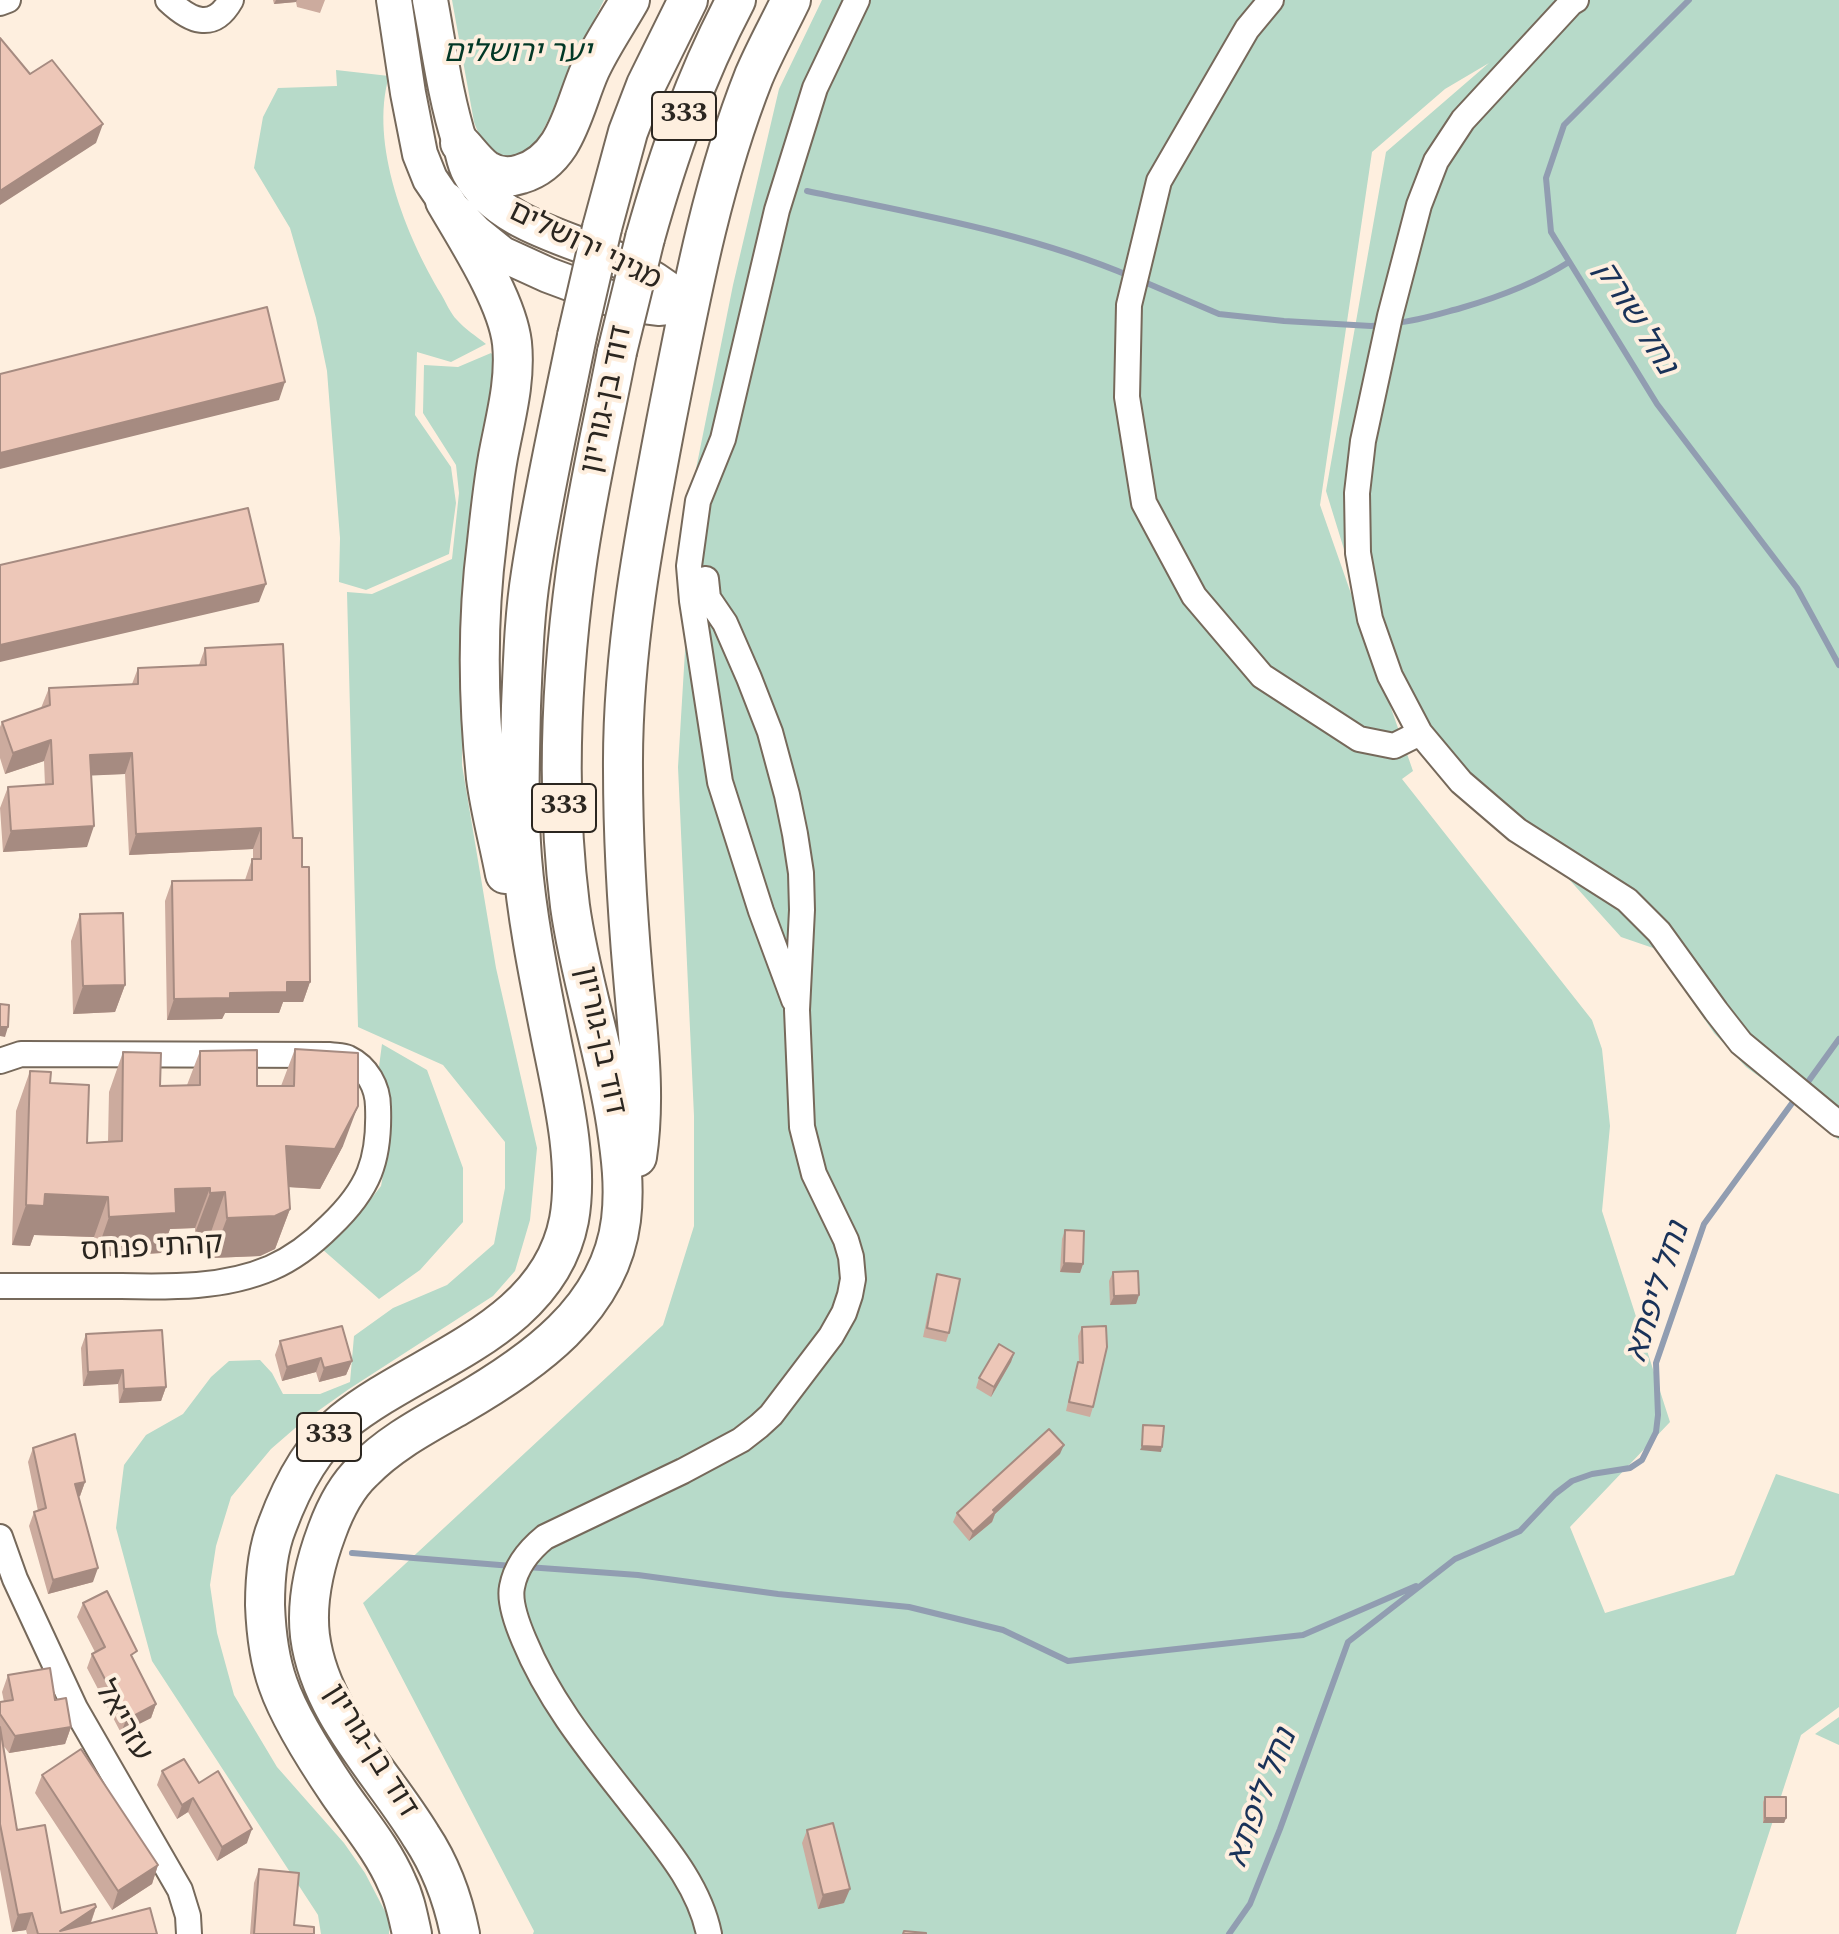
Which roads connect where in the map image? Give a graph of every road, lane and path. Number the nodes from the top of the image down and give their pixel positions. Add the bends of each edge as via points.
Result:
1 (8, 0) edge
2 (168, 0) edge
3 (231, 0) edge
4 (394, 0) edge
5 (430, 0) edge
6 (630, 0) edge
7 (688, 0) edge
8 (736, 0) edge
9 (791, 0) edge
10 (857, 0) edge
11 (1271, 0) edge
12 (1576, 0) edge
13 (0, 3) edge
14 (460, 143) junction
15 (445, 201) junction
16 (689, 305) junction
17 (706, 579) dead end
18 (1420, 733) junction
19 (544, 1006) junction
20 (797, 1010) junction
21 (0, 1061) edge
22 (1839, 1124) edge
23 (611, 1261) junction
24 (0, 1286) edge
25 (0, 1537) edge
26 (189, 1934) edge
27 (412, 1934) edge
28 (460, 1934) edge
29 (709, 1934) edge

1 - 13 street
2 - 3 street via 203,22 218,17
4 - 15 street, מגיני ירושלים via 420,154
5 - 14 street, מגיני ירושלים
6 - 14 main road via 591,69 564,136 544,164 504,177 485,169
7 - 19 main road, דוד בן-גוריון / 333, bridge via 628,132 577,336 530,578 519,760 522,858
8 - 23 main road, דוד בן-גוריון / 333, bridge via 689,101 645,238 617,352 568,632 562,770 570,908 612,1095 624,1186
9 - 16 main road via 755,75 727,156
10 - 20 street via 815,88 777,210 723,439 698,501 689,566 720,782
11 - 18 street via 1247,29 1159,181 1129,305 1127,397 1144,503 1194,596 1262,676 1359,739 1394,746
12 - 18 street via 1463,120 1436,161 1390,316 1363,441 1358,553 1370,619 1390,676
14 - 16 street, מגיני ירושלים via 468,170 498,205 533,227 621,261
15 - 16 street, מגיני ירושלים via 502,254 548,275 626,304
15 - 19 main road via 496,294 512,341 513,379 486,545 479,691 487,781 507,884
16 - 23 main road via 630,628 623,816 641,1108 633,1183
17 - 20 street via 708,598 725,623 766,721 787,795 801,873
18 - 22 street via 1461,782 1517,830 1627,900 1659,932 1741,1043
19 - 27 main road, דוד בן-גוריון / 333 via 567,1115 571,1180 569,1221 556,1257 538,1287 500,1323 339,1425 289,1494 265,1581 266,1636 278,1685 305,1739 396,1878
20 - 29 street via 805,1143 851,1257 853,1279 844,1313 759,1426 683,1471 545,1537 520,1564 511,1589 516,1621 545,1682 682,1872
21 - 24 street, קהתי פנחס via 21,1054 348,1057 373,1081 379,1135 373,1167 357,1197 312,1244 271,1267 188,1287
23 - 28 main road, דוד בן-גוריון / 333 via 571,1323 535,1357 388,1449 361,1472 341,1499 316,1567 310,1636 320,1672 359,1747 422,1836 443,1876
25 - 26 street, עזריאל via 75,1708 180,1890

